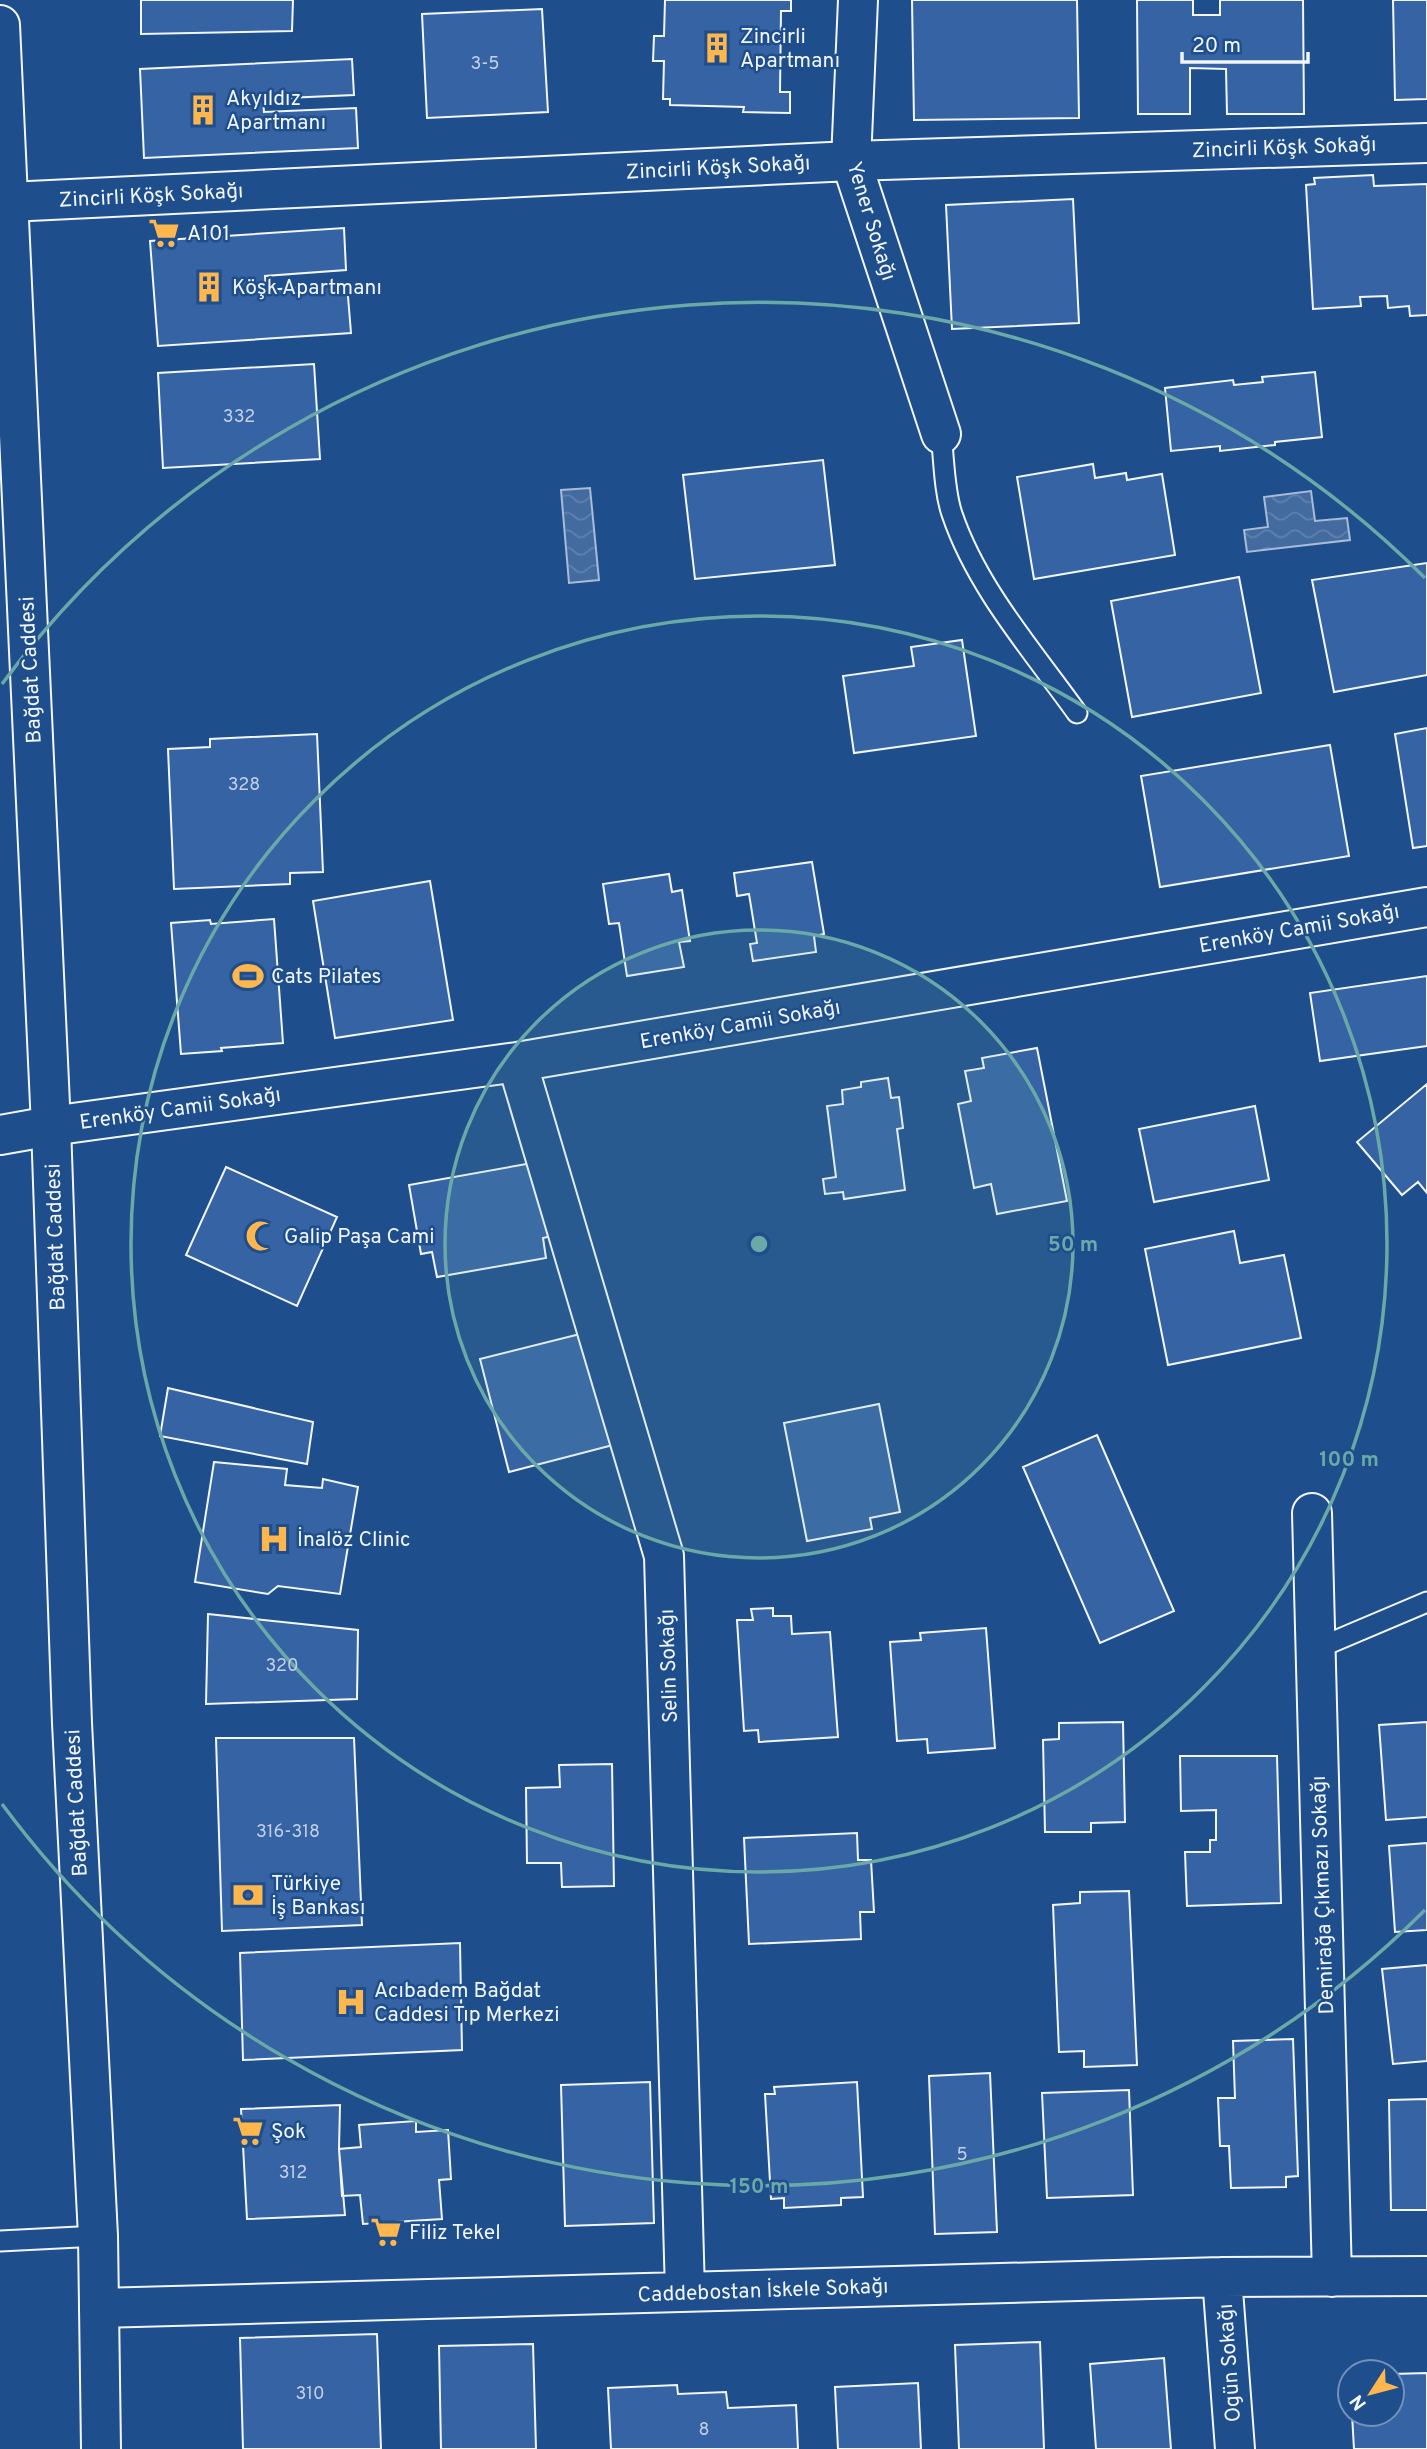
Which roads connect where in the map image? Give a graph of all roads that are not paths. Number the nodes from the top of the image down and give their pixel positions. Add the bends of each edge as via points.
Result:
1 (858, 0) edge
2 (0, 25) edge
3 (1427, 143) edge
4 (851, 161) junction
5 (9, 202) junction
6 (9, 428) edge
7 (941, 434) joint
8 (1077, 713) dead end
9 (1427, 906) edge
10 (517, 1062) junction
11 (51, 1126) junction
12 (0, 1135) edge
13 (1312, 1513) dead end
14 (1427, 1602) edge
15 (1316, 1648) junction
16 (98, 2236) junction
17 (0, 2241) edge
18 (1427, 2276) edge
19 (1223, 2277) junction
20 (1332, 2277) junction
21 (685, 2292) junction
22 (99, 2308) junction
23 (101, 2449) edge
24 (1234, 2449) edge

1 - 4 street, Yener Sokağı
2 - 5 street, Bağdat Caddesi
3 - 4 street, Zincirli Köşk Sokağı
4 - 5 street, Zincirli Köşk Sokağı
4 - 7 street, Yener Sokağı
5 - 6 street, Bağdat Caddesi
6 - 11 street, Bağdat Caddesi
7 - 8 lane via 951,513 973,561 991,595
9 - 10 street, Erenköy Camii Sokağı
10 - 11 street, Erenköy Camii Sokağı
10 - 21 street, Selin Sokağı via 664,1556
11 - 12 street, Erenköy Camii Sokağı
11 - 16 street, Bağdat Caddesi via 72,1723
13 - 15 street, Demirağa Çıkmazı Sokağı
14 - 15 lane
15 - 20 street, Demirağa Çıkmazı Sokağı
16 - 17 lane
16 - 22 street, Bağdat Caddesi
18 - 20 street, Caddebostan İskele Sokağı
19 - 20 street, Caddebostan İskele Sokağı
19 - 21 street, Caddebostan İskele Sokağı
19 - 24 street, Ogün Sokağı
21 - 22 street, Caddebostan İskele Sokağı
22 - 23 street, Bağdat Caddesi

